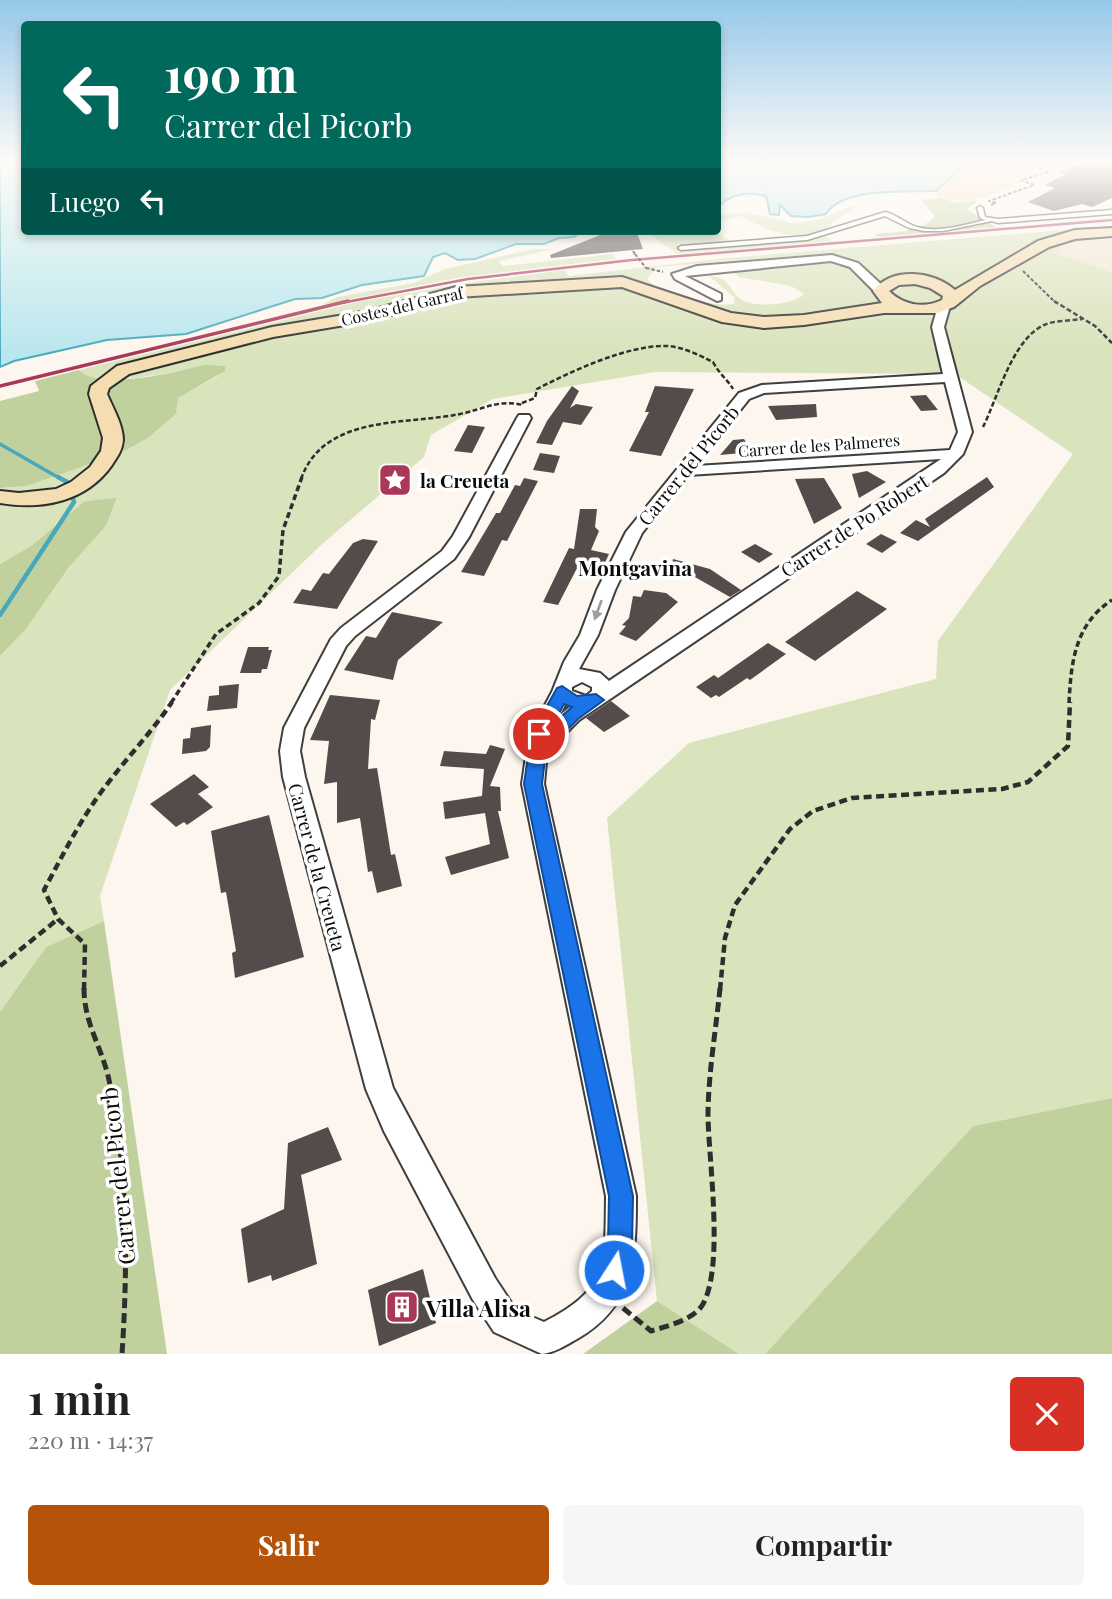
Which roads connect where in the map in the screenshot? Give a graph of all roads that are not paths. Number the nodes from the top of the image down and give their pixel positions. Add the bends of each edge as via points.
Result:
1 (844, 227) edge
2 (913, 227) edge
3 (953, 227) edge
4 (1112, 232) edge
5 (681, 248) dead end
6 (858, 271) junction
7 (901, 280) junction
8 (928, 282) junction
9 (974, 283) junction
10 (882, 293) junction
11 (717, 298) dead end
12 (947, 303) junction
13 (907, 307) junction
14 (864, 309) junction
15 (938, 327) junction
16 (950, 378) junction
17 (523, 411) road end
18 (955, 454) junction
19 (686, 471) junction
20 (0, 497) edge
21 (640, 668) joint
22 (563, 688) junction
23 (597, 693) junction
24 (541, 746) junction
25 (607, 1294) joint

1 - 5 lane via 807,239
2 - 3 lane
4 - 9 main road via 1053,240
6 - 7 street
6 - 10 street
6 - 11 street via 845,261 824,258 678,274
7 - 8 main road
7 - 10 main road via 887,284
8 - 9 main road
8 - 12 main road via 947,290 951,297
9 - 12 main road
10 - 13 main road
10 - 14 main road, Costes del Garraf
12 - 13 main road, Costes del Garraf via 929,309
12 - 15 street
13 - 14 main road, Costes del Garraf
13 - 15 street
14 - 20 main road, Costes del Garraf via 792,320 747,321 642,287 610,282 444,294 361,318 272,332 123,370 100,386 98,394 113,438 111,451 97,471 61,495 39,500
15 - 16 street
16 - 18 street via 965,432
16 - 19 street, Carrer del Picorb via 752,391
17 - 25 street, Carrer de la Creueta via 448,555 338,643 294,728 290,751 305,821 380,1089 498,1310 505,1321 544,1339 576,1323
18 - 19 street, Carrer de les Palmeres
18 - 21 street, Carrer de Po Robert via 939,470
19 -> 22 street, Carrer del Picorb via 634,532
21 - 23 street, Carrer de Po Robert
22 - 23 street via 571,678 582,675
22 - 24 street, Carrer del Picorb via 539,734
23 - 24 street
24 - 25 street, Carrer del Picorb via 533,767 533,784 621,1196 620,1245

